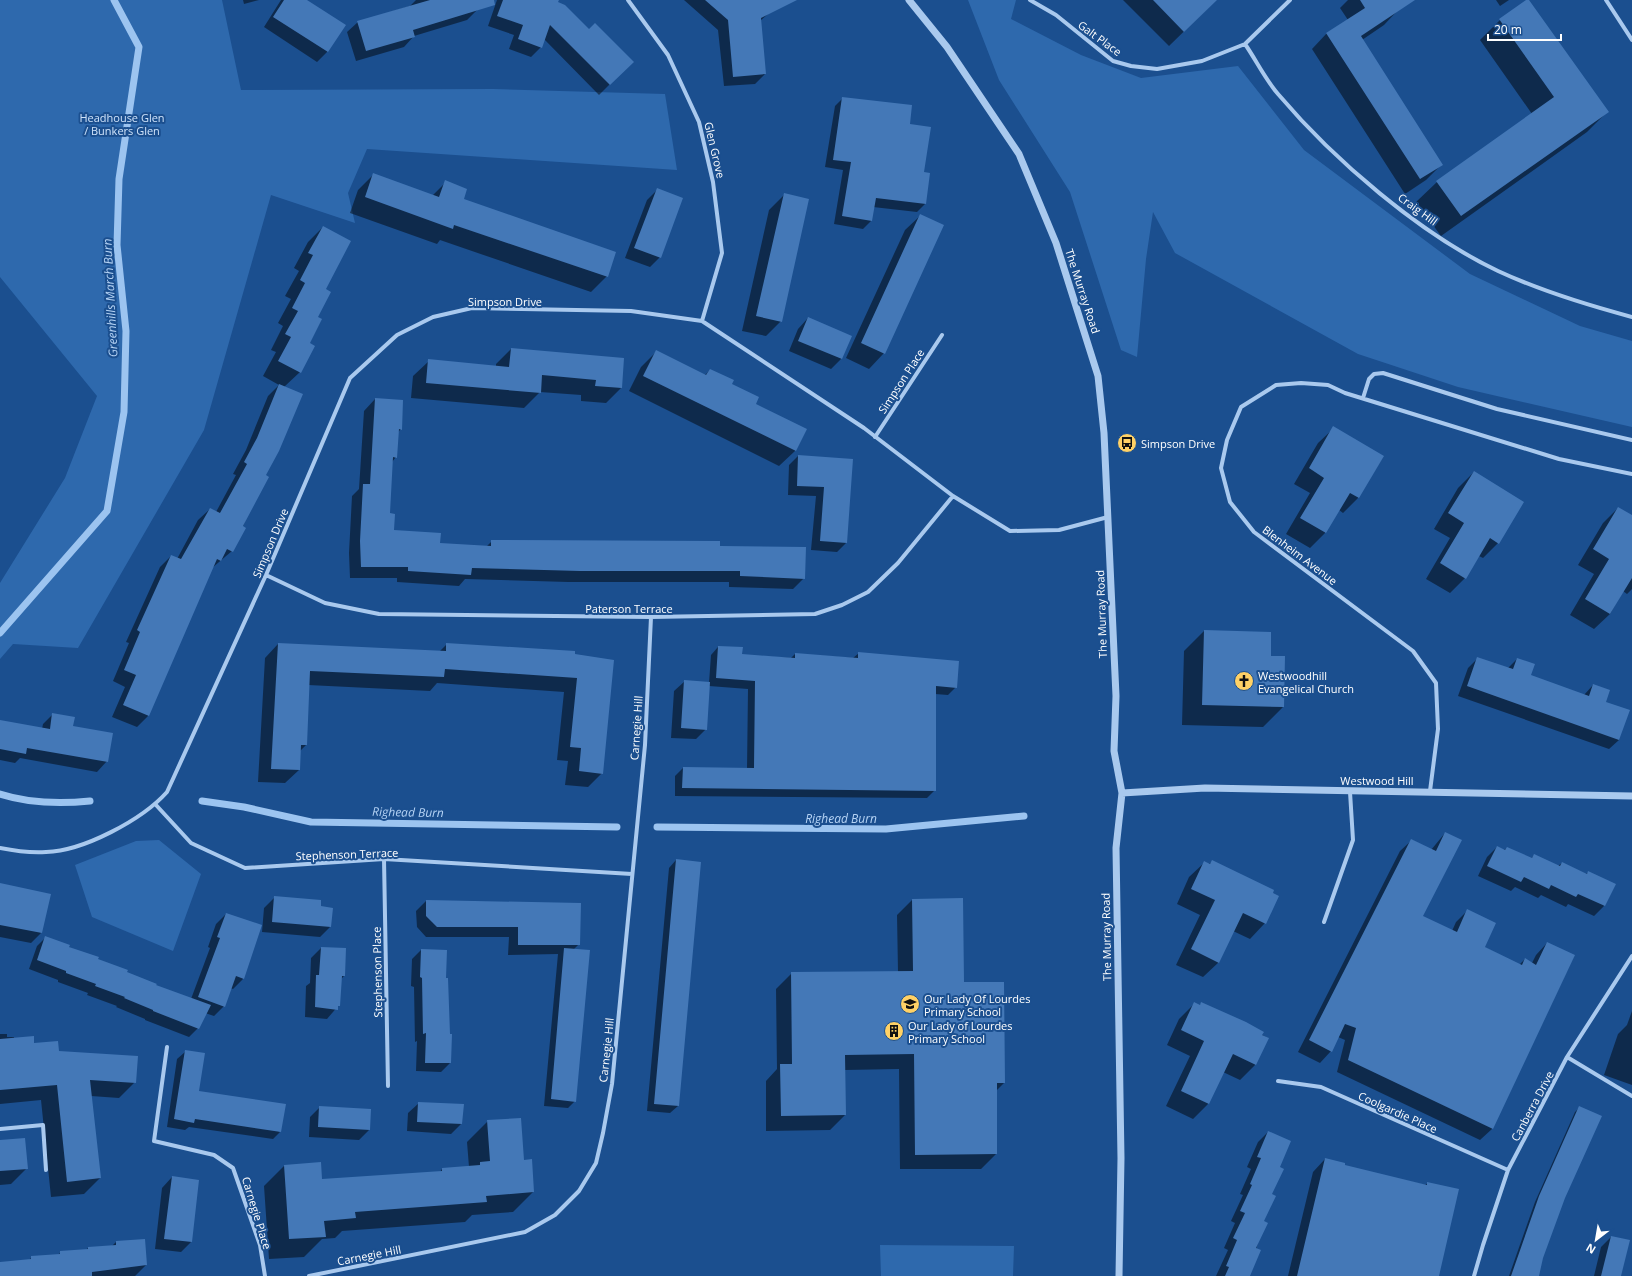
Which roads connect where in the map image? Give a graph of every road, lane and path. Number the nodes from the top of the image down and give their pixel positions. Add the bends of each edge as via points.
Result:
1 (628, 0) edge
2 (909, 0) edge
3 (1030, 0) edge
4 (1290, 0) edge
5 (1606, 0) edge
6 (1632, 40) edge
7 (1245, 44) junction
8 (1632, 317) edge
9 (702, 321) junction
10 (942, 335) dead end
11 (1363, 398) junction
12 (875, 437) junction
13 (1632, 440) edge
14 (1632, 474) edge
15 (953, 496) junction
16 (1108, 517) junction
17 (266, 575) junction
18 (651, 617) junction
19 (1430, 791) junction
20 (1350, 792) junction
21 (1122, 793) junction
22 (1632, 796) edge
23 (156, 805) junction
24 (0, 848) edge
25 (384, 859) junction
26 (632, 874) junction
27 (1324, 922) dead end
28 (1632, 956) edge
29 (167, 1047) dead end
30 (1567, 1058) junction
31 (1278, 1081) dead end
32 (388, 1086) dead end
33 (1632, 1096) edge
34 (0, 1129) edge
35 (46, 1170) dead end
36 (1508, 1170) junction
37 (265, 1276) edge
38 (309, 1276) edge
39 (1119, 1276) edge
40 (1474, 1276) edge

1 - 9 street, Glen Grove via 668,55 701,129 713,182 722,253
2 - 16 street, The Murray Road via 947,47 1019,154 1056,243 1098,376
3 - 7 street, Galt Place via 1056,15 1113,61 1132,66 1157,69 1202,62
4 - 7 street, Galt Place
5 - 6 street
7 - 8 street, Craig Hill via 1277,93 1315,134 1366,181 1457,249 1498,271 1540,288 1584,304
9 - 12 street, Simpson Drive
9 - 17 street, Simpson Drive via 631,311 472,308 434,317 397,335 350,378
10 - 12 street, Simpson Place
11 - 13 street via 1369,379 1374,374 1383,374 1497,409
11 - 14 street, Blenheim Avenue via 1559,459
11 - 19 street, Blenheim Avenue via 1328,385 1276,385 1241,407 1227,440 1221,468 1230,502 1254,532 1413,651 1436,683 1438,729
12 - 15 street, Simpson Drive
15 - 16 street, Simpson Drive via 1010,530 1059,530
15 - 18 street, Paterson Terrace via 898,563 868,592 842,605 815,614
16 - 21 street, The Murray Road via 1116,696 1114,751
17 - 18 street, Paterson Terrace via 325,603 379,614
17 - 23 street, Simpson Drive via 167,792
18 - 26 street, Carnegie Hill via 645,745
19 - 20 street, Westwood Hill
19 - 22 street, Westwood Hill
20 - 21 street, Westwood Hill via 1206,788
20 - 27 street via 1353,840
21 - 39 street, The Murray Road via 1116,848 1121,1158
23 - 24 street, Simpson Drive via 113,832 64,849 46,852
23 - 25 street, Stephenson Terrace via 191,843 245,868
25 - 26 street, Stephenson Terrace
25 - 32 street, Stephenson Place
26 - 38 street, Carnegie Hill via 612,1084 596,1163 579,1191 555,1215 525,1232
28 - 30 street, Canberra Drive
29 - 37 street, Carnegie Place via 154,1141 214,1155 233,1168 260,1245
30 - 33 street
30 - 36 street, Canberra Drive
31 - 36 street, Coolgardie Place via 1321,1087
34 - 35 street via 43,1125
36 - 40 street, Canberra Drive

